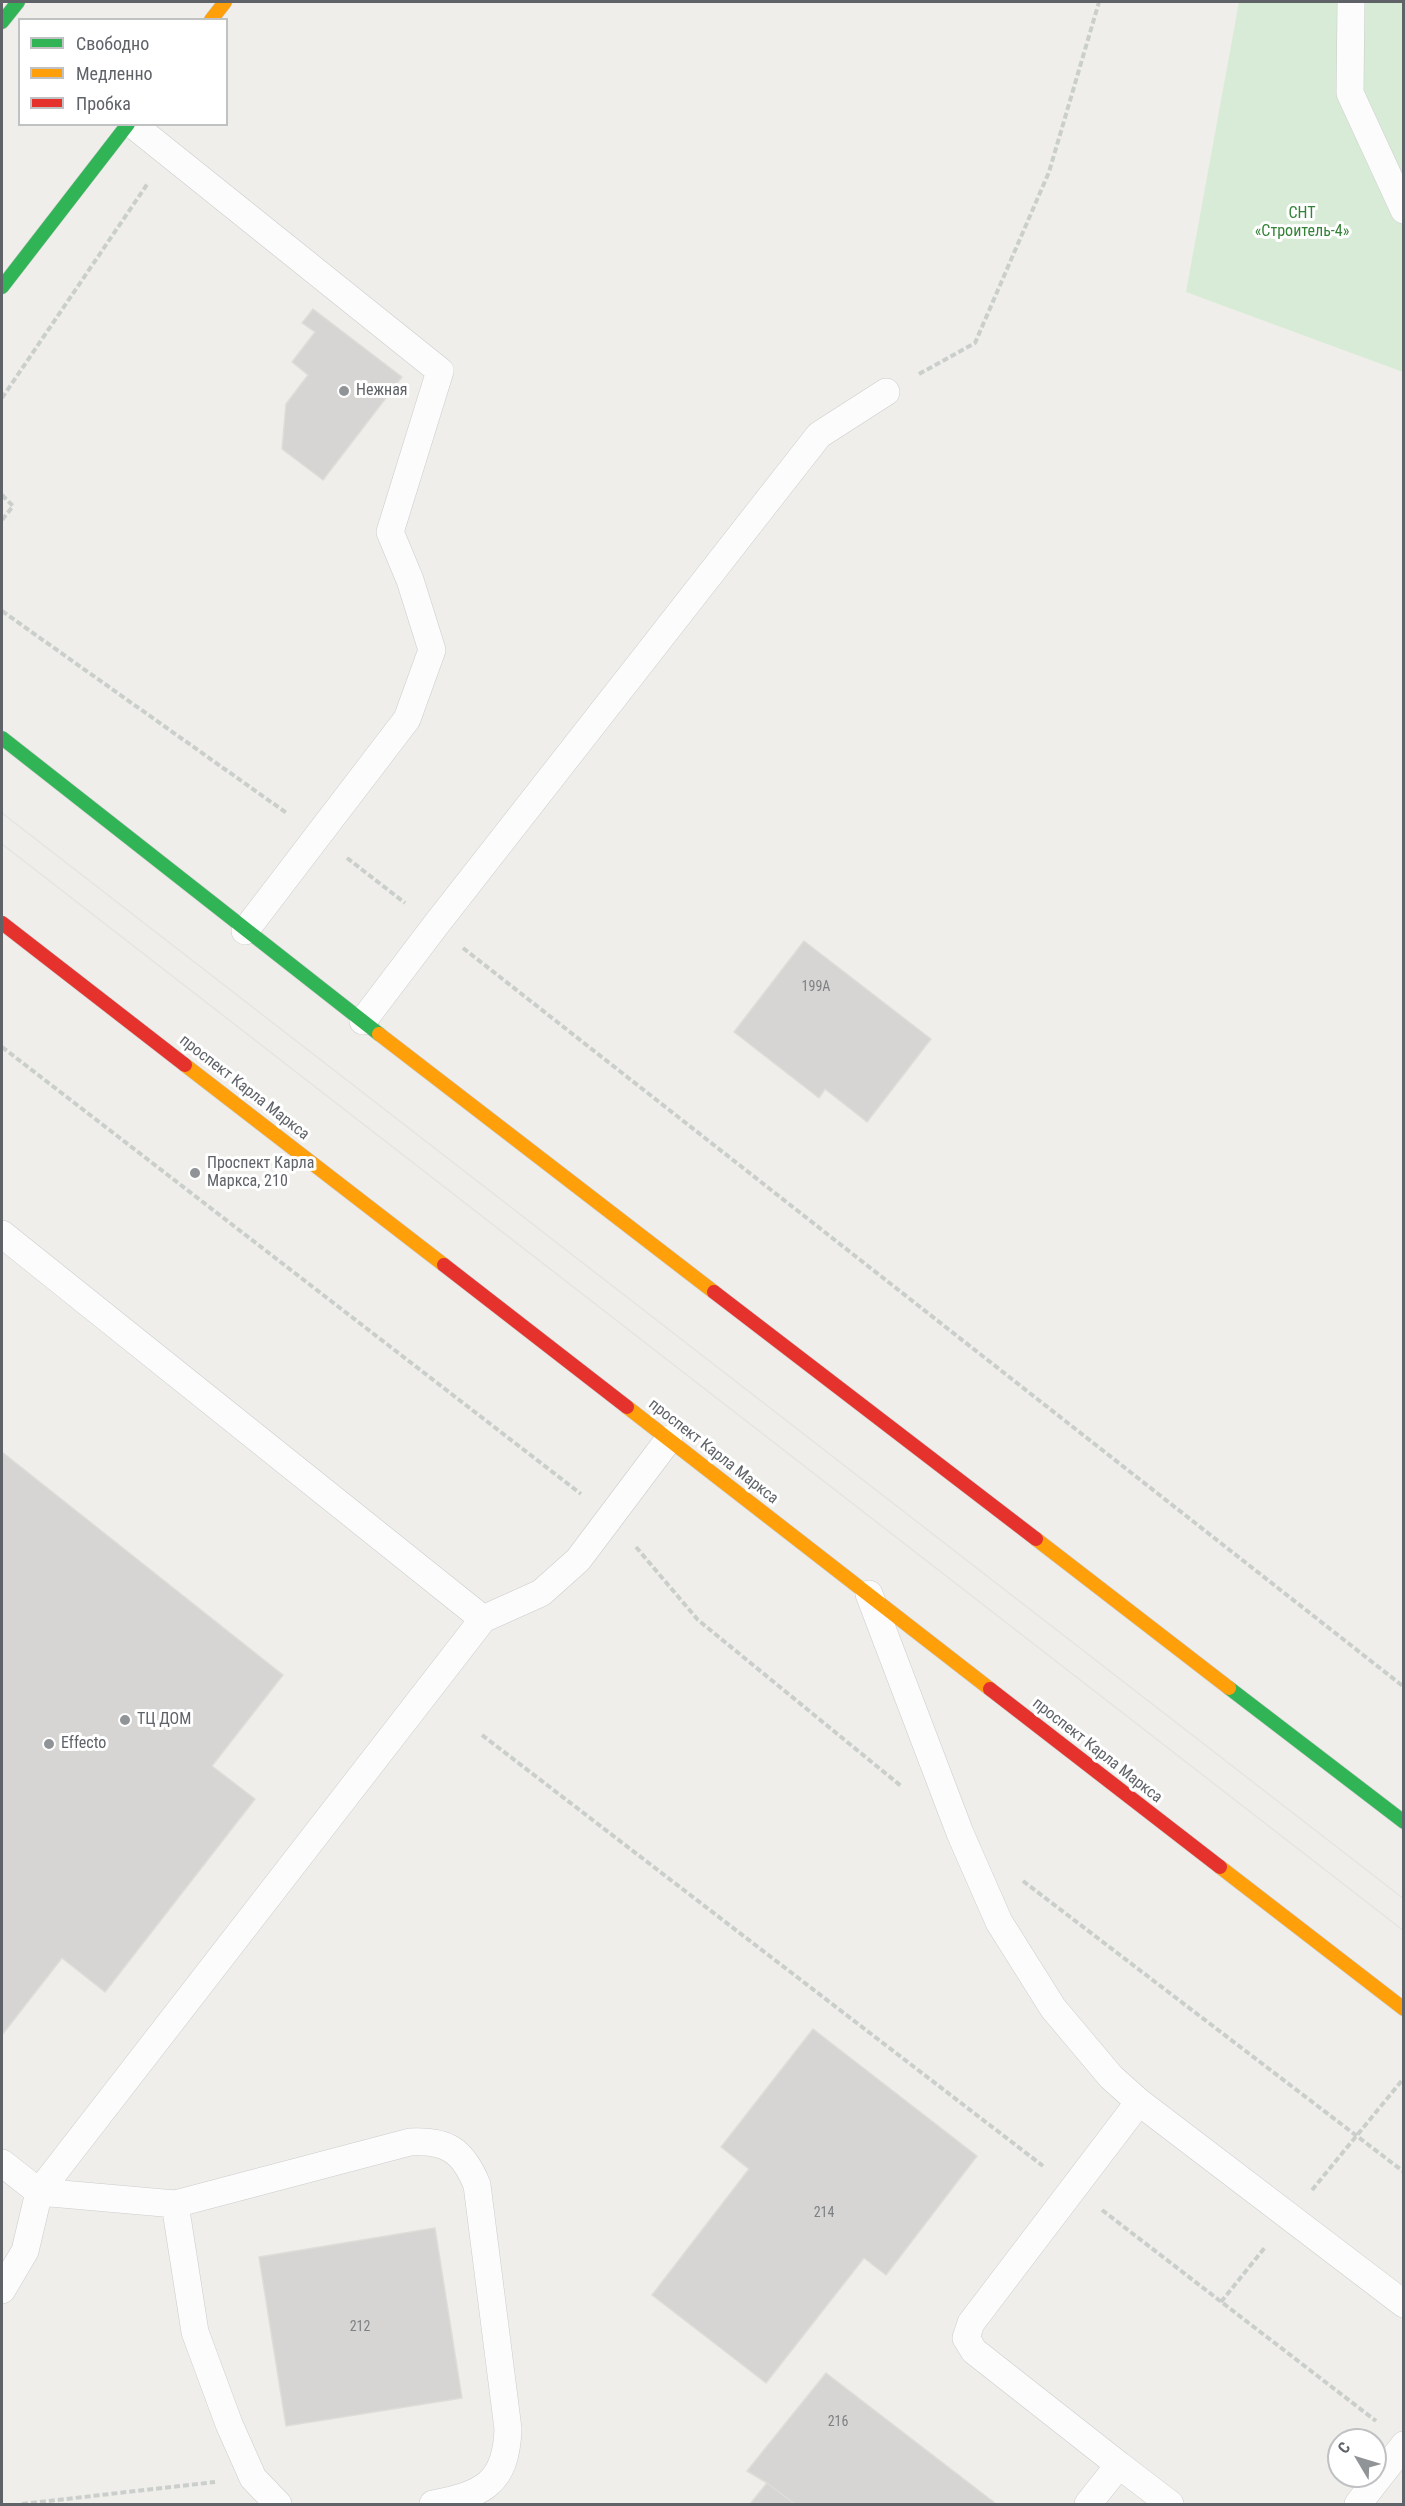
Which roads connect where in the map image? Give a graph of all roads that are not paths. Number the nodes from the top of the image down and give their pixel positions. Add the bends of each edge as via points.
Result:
1 (18, 2) edge
2 (225, 2) edge
3 (1351, 2) edge
4 (213, 18) edge
5 (2, 22) edge
6 (128, 126) edge
7 (133, 126) edge
8 (1404, 210) edge
9 (2, 287) edge
10 (886, 392) road end
11 (2, 738) edge
12 (2, 923) edge
13 (245, 931) junction
14 (363, 1021) junction
15 (2, 1234) edge
16 (669, 1439) junction
17 (869, 1594) junction
18 (483, 1619) junction
19 (1404, 1822) edge
20 (1404, 2009) edge
21 (1139, 2102) junction
22 (2, 2163) edge
23 (39, 2192) junction
24 (175, 2204) junction
25 (2, 2290) edge
26 (1404, 2304) edge
27 (1394, 2437) edge
28 (1119, 2465) junction
29 (463, 2501) edge
30 (278, 2505) edge
31 (433, 2505) edge
32 (1088, 2505) edge
33 (1170, 2505) edge
34 (1358, 2505) edge

1 - 5 main road
2 - 4 main road
3 - 8 lane via 1350,93
6 - 9 main road
7 - 13 lane via 441,371 390,532 432,650 407,719
10 - 14 lane via 819,435
11 - 13 main road
12 - 16 main road, проспект Карла Маркса
13 - 14 main road
14 - 19 main road
15 - 18 lane
16 - 17 main road, проспект Карла Маркса
16 - 18 lane via 578,1560 541,1593
17 - 20 main road, проспект Карла Маркса
17 - 21 lane via 960,1833 999,1922 1053,2008 1111,2077
18 - 23 lane
21 - 26 lane
21 - 28 lane via 971,2323 966,2338 974,2351
22 - 23 lane
23 - 24 lane
23 - 25 lane via 25,2251
24 - 29 lane via 410,2142 432,2141 453,2149 469,2165 477,2185 508,2429 507,2452 499,2473
24 - 30 lane via 195,2332 253,2478
27 - 34 lane
28 - 32 lane
28 - 33 lane
29 - 31 lane

